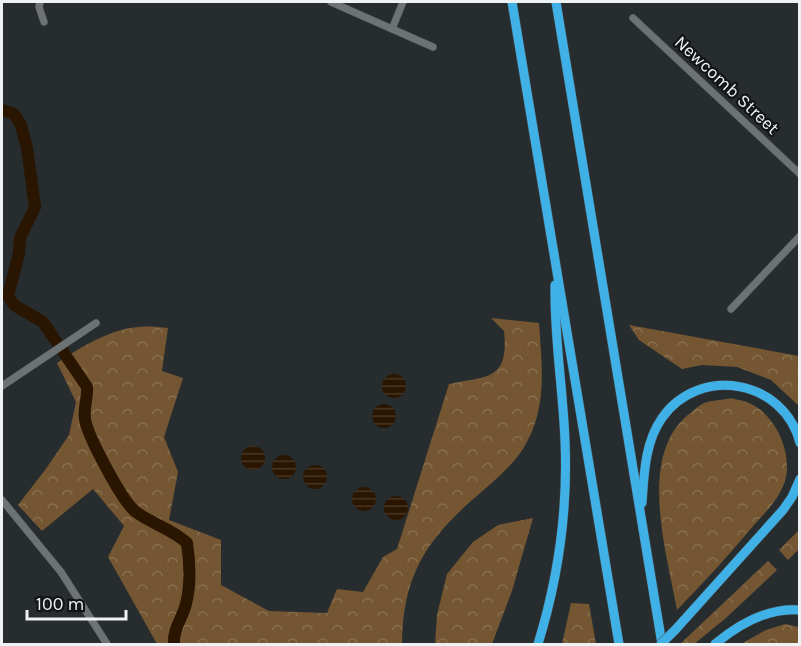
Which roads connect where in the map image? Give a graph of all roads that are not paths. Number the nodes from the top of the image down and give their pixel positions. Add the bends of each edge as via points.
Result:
1 (40, 2) edge
2 (331, 2) edge
3 (403, 2) edge
4 (512, 2) edge
5 (555, 2) edge
6 (633, 18) dead end
7 (44, 22) dead end
8 (392, 29) junction
9 (433, 47) dead end
10 (800, 174) edge
11 (800, 236) edge
12 (555, 262) junction
13 (731, 309) dead end
14 (96, 323) dead end
15 (2, 386) edge
16 (800, 443) edge
17 (800, 479) edge
18 (2, 500) edge
19 (641, 517) junction
20 (800, 610) edge
21 (107, 645) edge
22 (538, 645) edge
23 (619, 645) edge
24 (662, 645) edge
25 (715, 645) edge

1 - 7 street
2 - 8 street
3 - 8 street
4 - 12 highway
5 - 19 highway
6 - 10 street, Newcomb Street
8 - 9 street
11 - 13 street
12 - 22 highway via 554,312 564,417 565,488 558,561
12 - 23 highway
14 - 15 street
16 - 19 highway via 786,414 758,392 731,385 696,390 668,410 655,432 646,459
17 - 24 highway, bridge via 783,510
18 - 21 street via 62,572
19 - 24 highway
20 - 25 highway via 764,615 736,628

